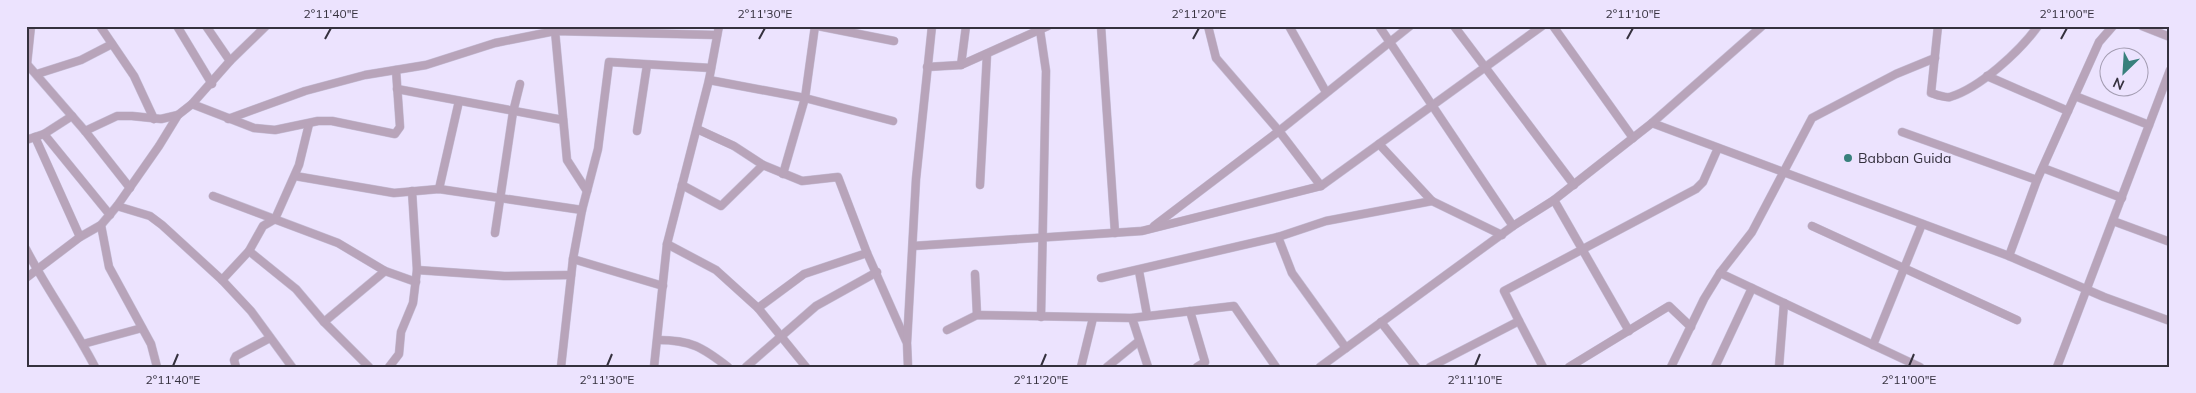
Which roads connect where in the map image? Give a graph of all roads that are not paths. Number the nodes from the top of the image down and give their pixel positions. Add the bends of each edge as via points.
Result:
1 (31, 26) edge
2 (100, 26) edge
3 (176, 26) edge
4 (206, 26) edge
5 (266, 26) edge
6 (817, 26) edge
7 (932, 26) edge
8 (966, 26) edge
9 (1027, 26) edge
10 (1101, 26) edge
11 (1208, 26) edge
12 (1289, 26) edge
13 (1379, 26) edge
14 (1410, 26) edge
15 (1454, 26) edge
16 (1542, 26) edge
17 (1553, 26) edge
18 (1762, 26) edge
19 (1938, 26) edge
20 (2038, 26) edge
21 (2113, 26) edge
22 (2142, 26) edge
23 (1044, 28) edge
24 (535, 30) edge
25 (718, 30) edge
26 (555, 31) junction
27 (1027, 36) junction
28 (2170, 37) edge
29 (894, 41) dead end
30 (1389, 41) junction
31 (112, 44) junction
32 (987, 54) junction
33 (1935, 58) junction
34 (230, 61) junction
35 (27, 63) edge
36 (647, 65) junction
37 (961, 65) junction
38 (927, 67) junction
39 (1486, 67) junction
40 (711, 68) junction
41 (396, 70) junction
42 (2170, 70) edge
43 (37, 74) junction
44 (1987, 76) junction
45 (709, 80) junction
46 (212, 84) junction
47 (520, 84) dead end
48 (397, 89) junction
49 (1326, 92) junction
50 (2075, 96) junction
51 (805, 98) junction
52 (459, 101) junction
53 (192, 104) junction
54 (1432, 106) junction
55 (2068, 110) junction
56 (513, 112) junction
57 (178, 115) junction
58 (72, 116) junction
59 (228, 118) junction
60 (154, 119) junction
61 (563, 120) junction
62 (893, 121) dead end
63 (1652, 123) junction
64 (309, 124) junction
65 (2149, 125) junction
66 (697, 129) junction
67 (85, 131) junction
68 (638, 131) dead end
69 (1279, 131) junction
70 (1902, 132) dead end
71 (44, 134) junction
72 (34, 137) junction
73 (1633, 138) junction
74 (26, 140) edge
75 (1379, 144) junction
76 (1718, 148) junction
77 (763, 165) junction
78 (2043, 168) junction
79 (1783, 173) junction
80 (783, 174) junction
81 (295, 176) junction
82 (2037, 180) junction
83 (682, 185) junction
84 (980, 185) dead end
85 (1574, 185) junction
86 (1321, 186) junction
87 (130, 188) junction
88 (439, 189) junction
89 (587, 190) junction
90 (412, 192) junction
91 (213, 196) dead end
92 (2122, 198) junction
93 (499, 199) junction
94 (1554, 200) junction
95 (1432, 202) junction
96 (117, 206) junction
97 (582, 210) junction
98 (110, 215) junction
99 (275, 219) junction
100 (2113, 221) junction
101 (1922, 224) junction
102 (100, 225) junction
103 (1513, 226) junction
104 (1812, 226) dead end
105 (1150, 229) junction
106 (495, 233) dead end
107 (1115, 233) junction
108 (1502, 235) junction
109 (80, 237) junction
110 (1278, 237) junction
111 (1042, 238) junction
112 (2170, 242) edge
113 (667, 244) junction
114 (913, 246) junction
115 (1581, 248) junction
116 (26, 249) edge
117 (249, 251) junction
118 (867, 253) junction
119 (2010, 256) junction
120 (573, 259) junction
121 (1905, 269) junction
122 (37, 270) junction
123 (417, 270) junction
124 (385, 271) junction
125 (1139, 271) junction
126 (877, 272) junction
127 (975, 274) dead end
128 (1720, 274) junction
129 (571, 275) junction
130 (26, 278) edge
131 (1101, 278) dead end
132 (222, 280) junction
133 (416, 282) junction
134 (663, 286) junction
135 (1752, 288) junction
136 (2087, 289) junction
137 (1784, 303) junction
138 (758, 308) junction
139 (1190, 311) junction
140 (976, 315) junction
141 (1147, 315) junction
142 (1041, 317) junction
143 (1094, 318) junction
144 (1132, 318) junction
145 (2017, 320) dead end
146 (1518, 321) junction
147 (2170, 321) edge
148 (324, 322) junction
149 (1381, 322) junction
150 (1691, 327) junction
151 (142, 328) junction
152 (948, 330) dead end
153 (1629, 331) junction
154 (780, 336) junction
155 (270, 338) junction
156 (658, 340) junction
157 (1139, 341) junction
158 (907, 343) junction
159 (83, 344) junction
160 (1873, 345) junction
161 (1346, 348) junction
162 (1587, 356) junction
163 (1909, 364) edge
164 (95, 367) edge
165 (157, 367) edge
166 (236, 367) edge
167 (292, 367) edge
168 (369, 367) edge
169 (389, 367) edge
170 (561, 367) edge
171 (654, 367) edge
172 (728, 367) edge
173 (746, 367) edge
174 (806, 367) edge
175 (908, 367) edge
176 (1082, 367) edge
177 (1107, 367) edge
178 (1148, 367) edge
179 (1197, 367) edge
180 (1276, 367) edge
181 (1320, 367) edge
182 (1416, 367) edge
183 (1430, 367) edge
184 (1543, 367) edge
185 (1569, 367) edge
186 (1582, 367) edge
187 (1671, 367) edge
188 (1714, 367) edge
189 (1779, 367) edge
190 (1920, 367) edge
191 (2057, 367) edge

1 - 35 street
2 - 31 street
3 - 46 street
4 - 34 street
5 - 34 street
6 - 29 street
6 - 51 street
7 - 38 street
8 - 37 street
9 - 27 street
10 - 107 street
11 - 69 street via 1216,58
12 - 49 street
13 - 30 street
14 - 30 street
15 - 39 street
16 - 39 street
17 - 73 street
18 - 63 street
19 - 33 street
20 - 44 street
21 - 50 street via 2099,42
22 - 28 street
23 - 27 street
23 - 111 street
24 - 26 street
24 - 41 street via 426,65
25 - 26 street
25 - 40 street
26 - 61 street
27 - 32 street
30 - 49 street
30 - 54 street
31 - 43 street via 81,60
31 - 60 street via 134,76
32 - 37 street
32 - 84 street
33 - 44 street via 1931,94 1948,98
33 - 79 street via 1896,74 1812,118
34 - 46 street
35 - 43 street
36 - 40 street
36 - 68 street
36 - 89 street via 609,62 598,149
37 - 38 street
38 - 114 street
39 - 54 street
39 - 85 street
40 - 45 street
41 - 48 street
41 - 59 street via 305,91
42 - 65 street
43 - 58 street
44 - 55 street
45 - 51 street
45 - 66 street
46 - 53 street
47 - 56 street
48 - 52 street
48 - 64 street via 400,127 395,134 332,121
49 - 69 street
50 - 55 street
50 - 65 street
51 - 62 street
51 - 80 street
52 - 56 street
52 - 88 street
53 - 57 street
53 - 59 street
54 - 75 street
54 - 103 street
55 - 78 street
56 - 61 street
56 - 93 street
57 - 60 street
57 - 87 street
58 - 67 street
58 - 71 street
59 - 64 street via 254,128 274,130
60 - 67 street via 116,116
61 - 89 street via 567,160
63 - 73 street
63 - 76 street
64 - 81 street
65 - 92 street
66 - 77 street via 734,146
66 - 83 street
67 - 87 street
69 - 86 street
69 - 105 street
70 - 82 street
71 - 72 street
71 - 98 street
72 - 74 street
72 - 109 street
73 - 85 street
75 - 86 street
75 - 95 street
76 - 79 street
76 - 115 street via 1696,190
77 - 80 street
77 - 83 street via 721,206
78 - 82 street
78 - 92 street
79 - 101 street
79 - 128 street via 1752,232
80 - 118 street via 802,181 838,177
81 - 90 street via 394,193
81 - 99 street
82 - 119 street
83 - 113 street
85 - 94 street
86 - 105 street
87 - 96 street
88 - 90 street
88 - 93 street
89 - 97 street
90 - 123 street
91 - 99 street
92 - 100 street
93 - 97 street
93 - 106 street
94 - 103 street
94 - 115 street
95 - 108 street
95 - 110 street via 1326,221
96 - 98 street
96 - 132 street via 150,216
97 - 120 street
98 - 102 street
99 - 117 street via 263,226
99 - 124 street via 338,243
100 - 112 street
100 - 136 street
101 - 119 street
101 - 121 street
102 - 109 street
102 - 151 street via 109,267
103 - 108 street
104 - 121 street
105 - 107 street
107 - 111 street
108 - 149 street
109 - 122 street
110 - 125 street
110 - 161 street via 1292,273
111 - 114 street
111 - 142 street
113 - 134 street
113 - 138 street via 716,270
114 - 158 street
115 - 146 street via 1504,291
115 - 153 street
116 - 122 street
117 - 132 street
117 - 148 street via 296,289
118 - 126 street
118 - 138 street via 804,274
119 - 136 street
120 - 129 street
120 - 134 street
121 - 145 street
121 - 160 street
122 - 130 street
122 - 159 street
123 - 129 street via 504,276
123 - 133 street
124 - 133 street
124 - 148 street
125 - 131 street
125 - 141 street
126 - 154 street via 816,306
126 - 158 street
127 - 140 street
128 - 135 street
128 - 150 street
129 - 170 street
132 - 155 street via 251,311
133 - 169 street via 413,303 401,332 399,354
134 - 156 street
135 - 137 street
135 - 188 street
136 - 147 street
136 - 191 street
137 - 160 street
137 - 189 street
138 - 154 street
139 - 141 street
139 - 179 street via 1205,362
139 - 180 street via 1234,306
140 - 142 street
140 - 152 street
141 - 144 street
142 - 143 street
143 - 144 street
143 - 176 street
144 - 157 street
146 - 183 street
146 - 184 street
148 - 168 street
149 - 161 street
149 - 182 street
150 - 153 street via 1669,306
150 - 187 street
151 - 159 street
151 - 165 street via 151,344
153 - 162 street
154 - 173 street
154 - 174 street
155 - 166 street via 236,356
155 - 167 street
156 - 171 street
156 - 172 street via 676,340 704,348
157 - 177 street
157 - 178 street
158 - 175 street
159 - 164 street
160 - 163 street
161 - 181 street
162 - 185 street
162 - 186 street
163 - 190 street

